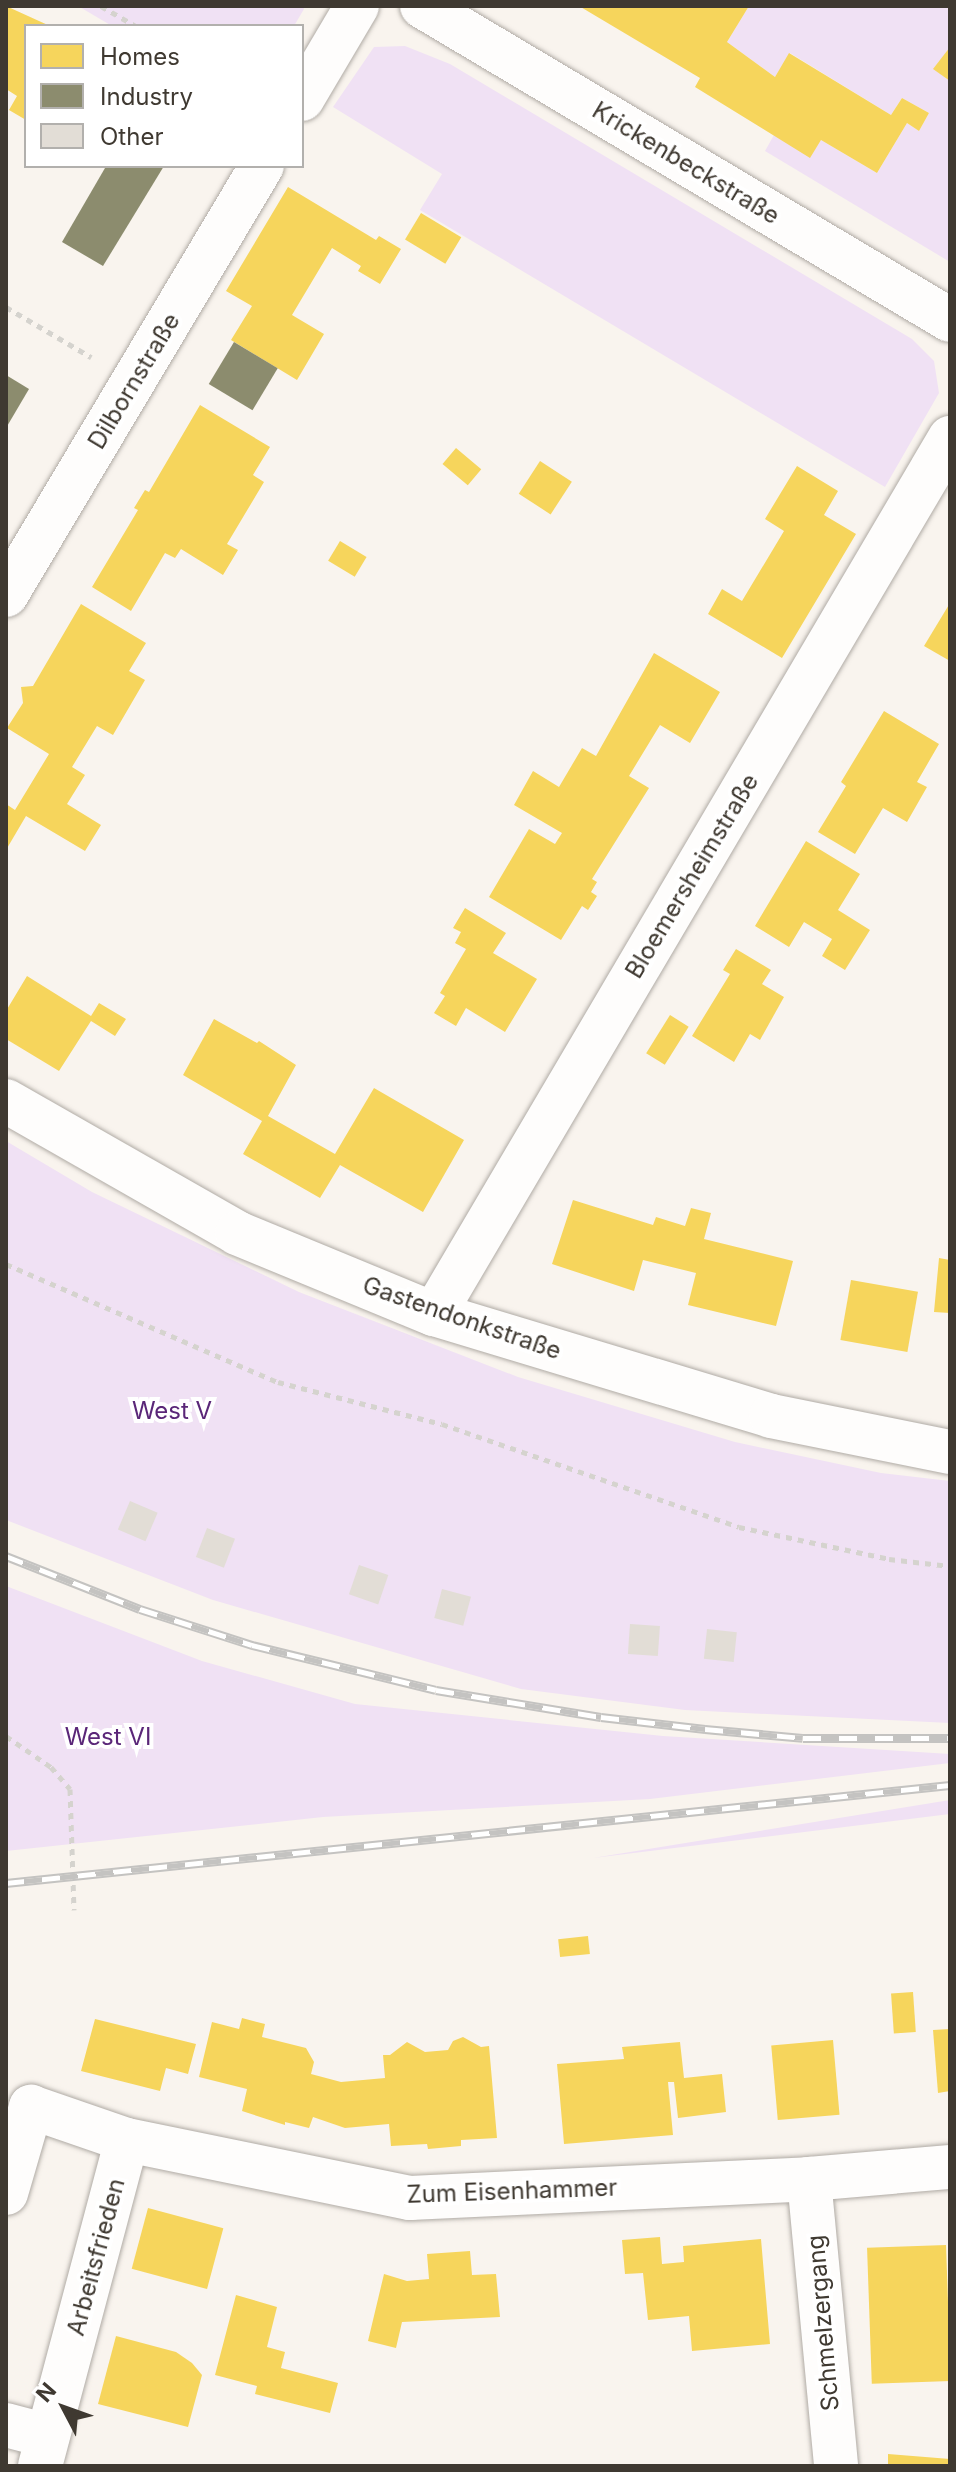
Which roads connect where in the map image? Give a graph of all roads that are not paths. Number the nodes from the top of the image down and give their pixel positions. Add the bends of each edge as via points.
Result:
1 (357, 6) edge
2 (422, 6) edge
3 (304, 96) edge
4 (261, 168) edge
5 (950, 320) edge
6 (944, 463) edge
7 (6, 595) edge
8 (6, 1101) edge
9 (434, 1314) junction
10 (950, 1452) edge
11 (127, 2140) junction
12 (950, 2167) edge
13 (809, 2179) junction
14 (6, 2193) edge
15 (6, 2425) edge
16 (44, 2451) edge
17 (836, 2466) edge

1 - 3 street
2 - 5 street, Krickenbeckstraße
4 - 7 street, Dilbornstraße
6 - 9 street, Bloemersheimstraße
8 - 9 street, Gastendonkstraße via 237,1233
9 - 10 street, Gastendonkstraße via 771,1416
11 - 13 street, Zum Eisenhammer via 410,2198
11 - 14 street, Zum Eisenhammer via 31,2107
11 - 16 street, Arbeitsfrieden
12 - 13 street, Zum Eisenhammer
13 - 17 street, Schmelzergang
15 - 16 street

